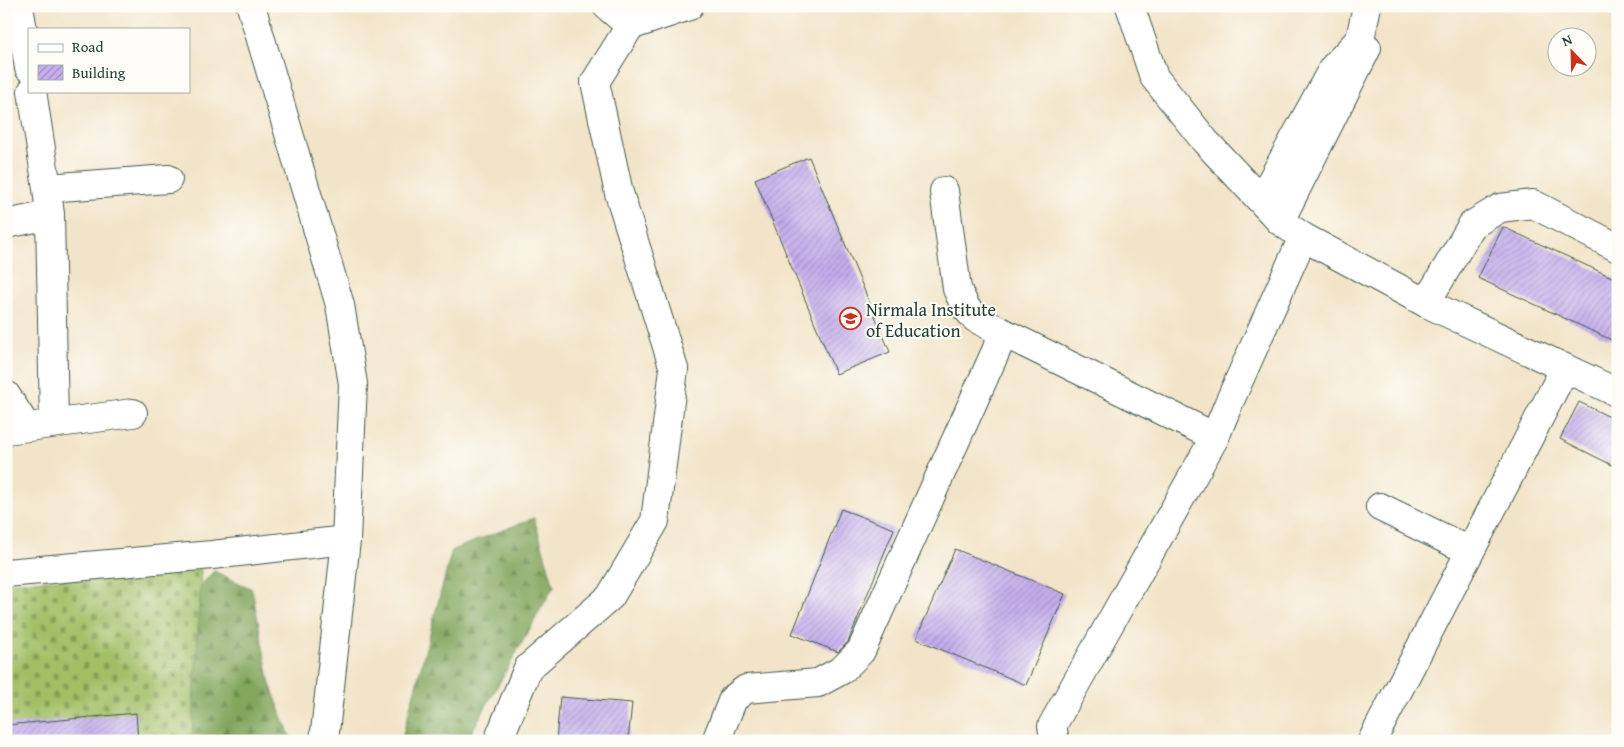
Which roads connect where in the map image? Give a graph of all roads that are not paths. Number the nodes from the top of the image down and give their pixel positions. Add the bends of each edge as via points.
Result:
1 (19, 6) edge
2 (251, 6) edge
3 (607, 6) edge
4 (1130, 6) edge
5 (1367, 6) edge
6 (686, 7) edge
7 (630, 26) junction
8 (1366, 48) dead end
9 (28, 62) edge
10 (32, 92) edge
11 (168, 179) dead end
12 (47, 188) junction
13 (944, 191) dead end
14 (1261, 200) junction
15 (50, 215) junction
16 (1280, 221) junction
17 (6, 224) edge
18 (1303, 237) junction
19 (1618, 248) edge
20 (1426, 303) junction
21 (1004, 333) junction
22 (1565, 368) junction
23 (1618, 393) edge
24 (6, 395) edge
25 (133, 414) dead end
26 (54, 423) junction
27 (16, 428) edge
28 (1215, 437) junction
29 (1380, 507) dead end
30 (346, 540) junction
31 (1470, 551) junction
32 (6, 573) edge
33 (324, 741) edge
34 (498, 741) edge
35 (716, 741) edge
36 (1056, 741) edge
37 (1372, 741) edge

1 - 9 street
2 - 30 street via 340,305 353,384
3 - 7 street
4 - 14 street via 1154,78 1205,141
5 - 14 street via 1360,39 1333,68
6 - 7 street
7 - 34 street via 596,82 619,193 674,370 655,521 610,597 528,668
8 - 16 street
10 - 12 street
11 - 12 street
12 - 15 street
13 - 21 street via 957,289 966,308 976,318
14 - 16 street
15 - 17 street
15 - 26 street
16 - 18 street
18 - 20 street
18 - 28 street
19 - 20 street via 1533,204 1500,208 1472,225
20 - 22 street
21 - 28 street
21 - 35 street via 861,651 842,670 818,683 746,690 733,699
22 - 23 street
22 - 31 street
24 - 27 street
25 - 26 street
26 - 27 street
28 - 36 street via 1052,726
29 - 31 street
30 - 32 street via 212,556
30 - 33 street
31 - 37 street

